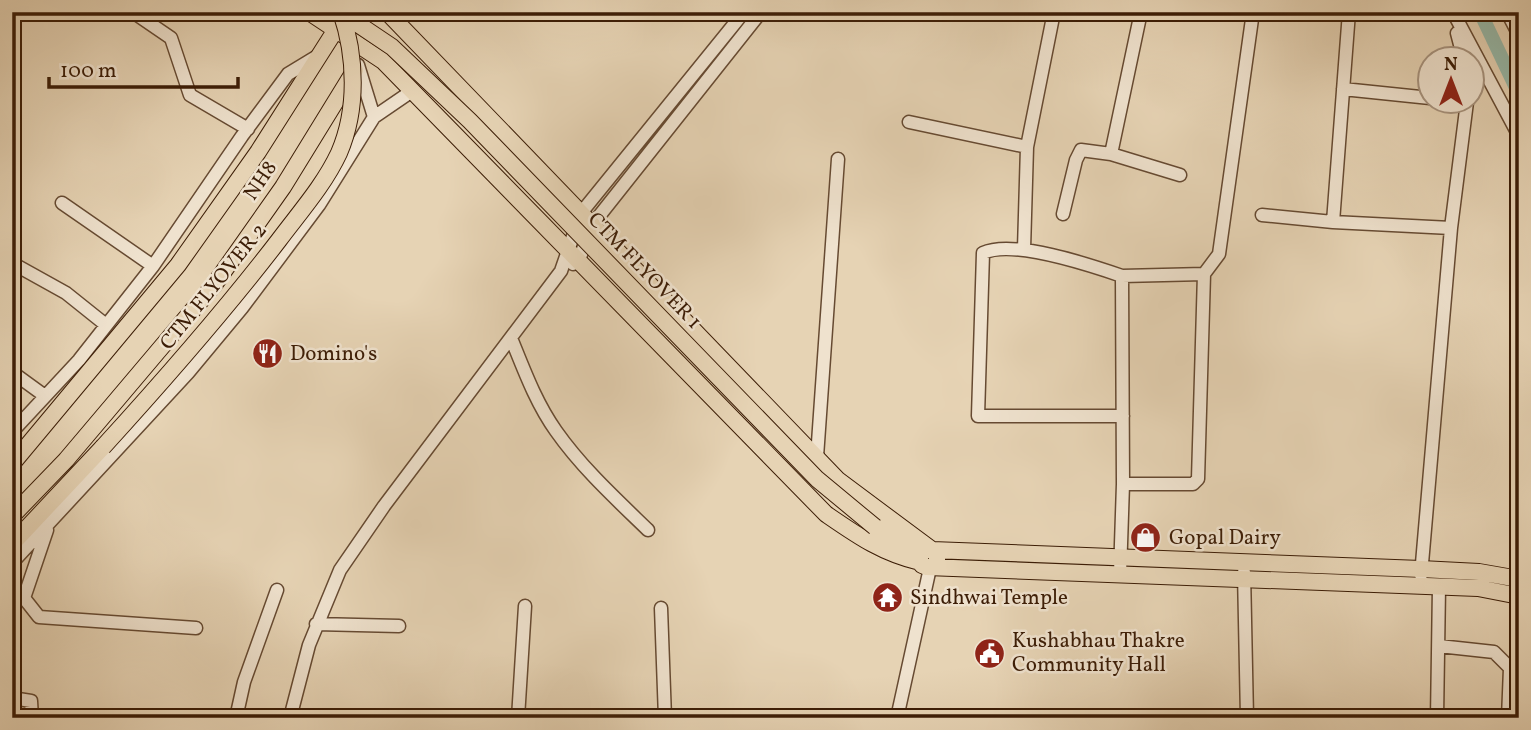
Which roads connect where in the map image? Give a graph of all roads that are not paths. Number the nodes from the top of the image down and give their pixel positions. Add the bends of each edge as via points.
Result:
1 (133, 12) edge
2 (309, 12) edge
3 (340, 12) edge
4 (346, 12) edge
5 (387, 12) edge
6 (744, 12) edge
7 (761, 12) edge
8 (1054, 12) edge
9 (1141, 12) edge
10 (1253, 12) edge
11 (1349, 12) edge
12 (1507, 12) edge
13 (1453, 13) edge
14 (336, 31) junction
15 (1519, 35) edge
16 (1461, 46) edge
17 (366, 50) junction
18 (322, 53) junction
19 (358, 65) junction
20 (1343, 89) junction
21 (412, 91) junction
22 (1416, 97) edge
23 (1465, 116) edge
24 (374, 117) junction
25 (909, 122) dead end
26 (248, 129) junction
27 (1519, 136) edge
28 (1027, 147) junction
29 (1111, 154) junction
30 (838, 159) dead end
31 (1180, 175) dead end
32 (62, 203) dead end
33 (1063, 214) dead end
34 (1262, 215) dead end
35 (587, 219) junction
36 (1333, 222) junction
37 (1451, 228) junction
38 (1024, 249) junction
39 (574, 255) junction
40 (12, 263) edge
41 (153, 266) junction
42 (1204, 274) junction
43 (1122, 276) junction
44 (106, 325) junction
45 (511, 338) junction
46 (12, 372) edge
47 (46, 396) junction
48 (1123, 416) junction
49 (12, 432) edge
50 (18, 446) edge
51 (817, 457) junction
52 (12, 464) edge
53 (1123, 484) junction
54 (12, 516) edge
55 (49, 523) junction
56 (648, 530) dead end
57 (12, 544) edge
58 (995, 553) junction
59 (1120, 556) junction
60 (927, 561) junction
61 (1244, 562) junction
62 (12, 563) edge
63 (996, 569) junction
64 (1120, 574) junction
65 (1421, 578) junction
66 (1244, 579) junction
67 (1519, 579) edge
68 (1439, 587) junction
69 (277, 590) dead end
70 (1519, 596) edge
71 (525, 606) dead end
72 (662, 608) dead end
73 (316, 624) junction
74 (399, 626) dead end
75 (196, 628) dead end
76 (1439, 646) junction
77 (1515, 670) edge
78 (12, 698) edge
79 (32, 718) edge
80 (236, 718) edge
81 (290, 718) edge
82 (518, 718) edge
83 (665, 718) edge
84 (897, 718) edge
85 (1247, 718) edge
86 (1437, 718) edge
87 (1508, 718) edge

1 - 26 street via 171,38 190,95
2 - 14 main road
3 - 57 main road, CTM FLYOVER 2, bridge via 353,89 339,152 322,184 190,352
3 - 60 main road, CTM FLYOVER 1, bridge via 392,47 470,121 817,479 875,527
4 - 14 main road, NH8
5 - 17 main road, NH8
5 - 35 main road
6 - 35 street
7 - 35 street
8 - 28 street
9 - 29 street
10 - 42 street via 1219,254
11 - 20 street
12 - 15 street
13 - 16 street
13 - 27 street
14 - 17 main road
14 - 18 main road, NH8
17 - 19 main road, NH8
17 - 21 main road
18 - 26 street via 288,75
18 - 50 main road, NH8 via 178,265
19 - 24 street
19 - 54 main road, NH8 via 283,187 214,285 66,460
20 - 22 street
20 - 36 street
21 - 24 street
21 - 39 main road
23 - 37 street
24 - 55 street via 319,205 242,308
25 - 28 street
26 - 41 street
28 - 38 street
29 - 31 street
29 - 33 street via 1081,150
30 - 51 street
32 - 41 street
34 - 36 street
35 - 39 street
35 - 51 main road
36 - 37 street
37 - 65 street
38 - 43 street
38 - 48 street via 993,248 983,253 978,416
39 - 45 street
39 - 60 main road via 826,514 894,556
40 - 44 street via 66,293
41 - 44 street
42 - 43 street
42 - 53 street via 1198,479 1193,484
43 - 48 street
44 - 47 street
45 - 56 street via 555,430
45 - 73 street via 340,570
46 - 47 street
47 - 49 street
48 - 53 street
50 - 52 main road, NH8
51 - 60 main road
53 - 59 street
55 - 62 street
55 - 75 street via 23,598 39,617
58 - 59 main road
58 - 60 main road
58 - 63 main road
59 - 61 main road
59 - 64 street
60 - 63 main road
60 - 84 street
61 - 65 main road
61 - 66 street
63 - 64 main road
64 - 66 main road
65 - 66 main road
65 - 67 main road via 1479,572
65 - 68 main road
66 - 85 street
68 - 70 main road
68 - 76 street
69 - 80 street
71 - 82 street
72 - 83 street
73 - 74 street
73 - 81 street
76 - 77 street via 1494,652
76 - 86 street
77 - 87 street
78 - 79 street via 31,701

